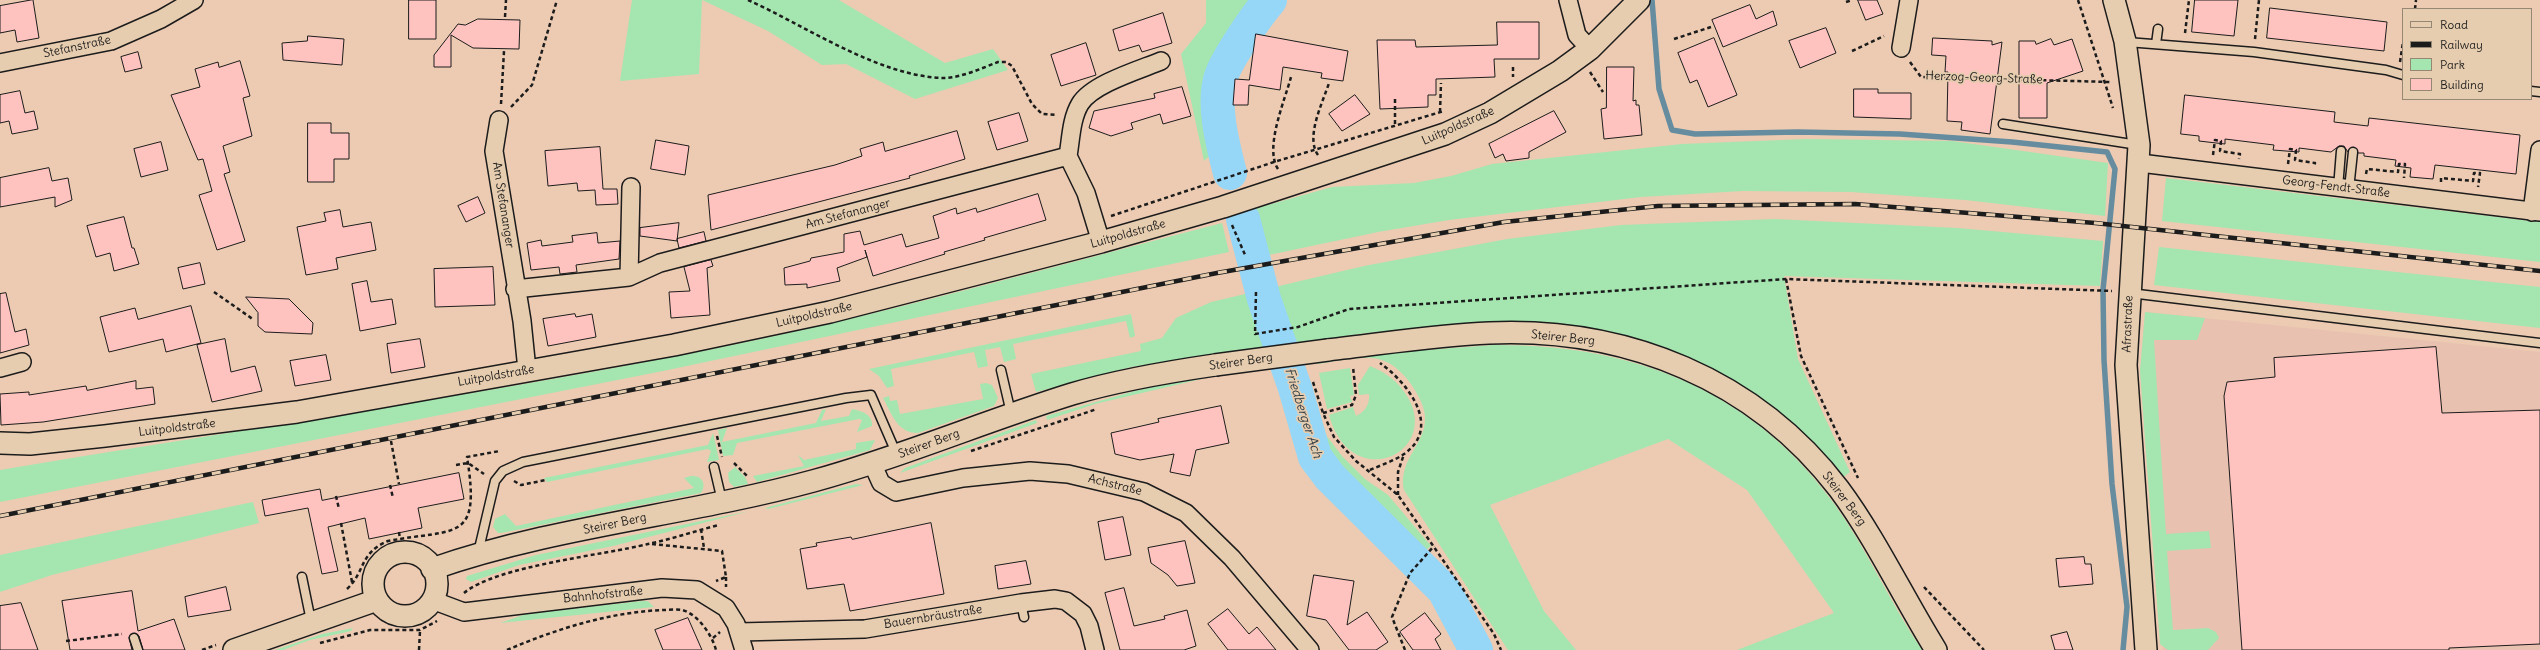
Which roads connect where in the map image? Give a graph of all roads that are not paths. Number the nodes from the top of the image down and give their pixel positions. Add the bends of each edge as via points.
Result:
1 (194, 0) edge
2 (1568, 0) edge
3 (1639, 0) edge
4 (1909, 0) edge
5 (2114, 0) edge
6 (2158, 30) dead end
7 (2125, 41) junction
8 (2156, 44) junction
9 (1901, 48) road end
10 (1590, 49) junction
11 (1161, 61) dead end
12 (0, 63) edge
13 (2400, 74) edge
14 (499, 120) road end
15 (2003, 124) dead end
16 (2540, 150) edge
17 (2342, 151) dead end
18 (2353, 152) dead end
19 (2139, 154) junction
20 (1068, 156) junction
21 (631, 187) dead end
22 (2343, 188) junction
23 (2536, 212) edge
24 (1101, 242) junction
25 (629, 276) junction
26 (515, 289) junction
27 (2129, 292) junction
28 (2540, 343) edge
29 (22, 362) dead end
30 (0, 368) edge
31 (527, 370) junction
32 (1001, 370) dead end
33 (1011, 414) junction
34 (0, 443) edge
35 (898, 455) junction
36 (872, 463) junction
37 (714, 467) dead end
38 (722, 502) junction
39 (478, 553) junction
40 (432, 569) junction
41 (302, 577) dead end
42 (369, 602) junction
43 (441, 604) junction
44 (311, 621) junction
45 (739, 632) junction
46 (134, 638) road end
47 (138, 650) edge
48 (234, 650) edge
49 (744, 650) edge
50 (1096, 650) edge
51 (1310, 650) edge
52 (1936, 650) edge
53 (2146, 650) edge

1 - 12 street, Stefanstraße via 161,19 112,41
2 - 10 street via 1577,35
3 - 10 street, Luitpoldstraße
4 - 9 street
5 - 7 street, Afrastraße
6 - 8 lane
7 - 8 lane
7 - 19 street, Afrastraße
8 - 13 lane via 2254,52
10 - 24 street, Luitpoldstraße via 1523,94 1443,135 1290,186
11 - 20 street via 1092,91 1080,104 1074,118
14 - 26 street, Am Stefananger via 494,151
15 - 19 lane
16 - 23 street, Georg-Fendt-Straße
17 - 22 lane
18 - 22 lane
19 - 22 street, Georg-Fendt-Straße
19 - 27 street, Afrastraße
20 - 24 street via 1086,193
20 - 25 street, Am Stefananger via 660,263
21 - 25 street
22 - 23 street, Georg-Fendt-Straße
24 - 31 street, Luitpoldstraße via 830,312 674,345
25 - 26 street, Am Stefananger
26 - 31 street, Am Stefananger via 522,321
27 - 28 lane
27 - 53 street, Afrastraße via 2126,365
29 - 30 street
31 - 34 street, Luitpoldstraße via 297,412 30,444
32 - 33 lane
33 - 35 street, Steirer Berg
33 - 52 street, Steirer Berg, bridge via 1144,376 1328,350 1491,333 1564,336 1617,344 1658,356 1717,383 1757,408 1806,452 1838,488 1867,530 1906,602
35 - 36 street, Steirer Berg
35 - 39 lane via 871,395 523,462 503,470 495,481
36 - 38 street, Steirer Berg via 807,482
36 - 51 street, Achstraße via 881,483 896,492 963,478 1030,471 1068,474 1144,492 1186,513 1232,558
37 - 38 lane
38 - 39 street, Steirer Berg
39 - 40 street, Steirer Berg
40 - 42 street via 423,558 414,554 398,553 388,557 380,563 373,578
40 - 43 street
41 - 44 lane
42 - 43 street via 390,613 404,616
42 - 44 street
43 - 45 street, Bahnhofstraße via 464,612 662,588 697,590 726,608
44 - 48 street
45 - 49 street, Bahnhofstraße
45 - 50 street, Bauernbräustraße via 865,629 1022,610 1055,599 1076,607 1083,614
46 - 47 lane

